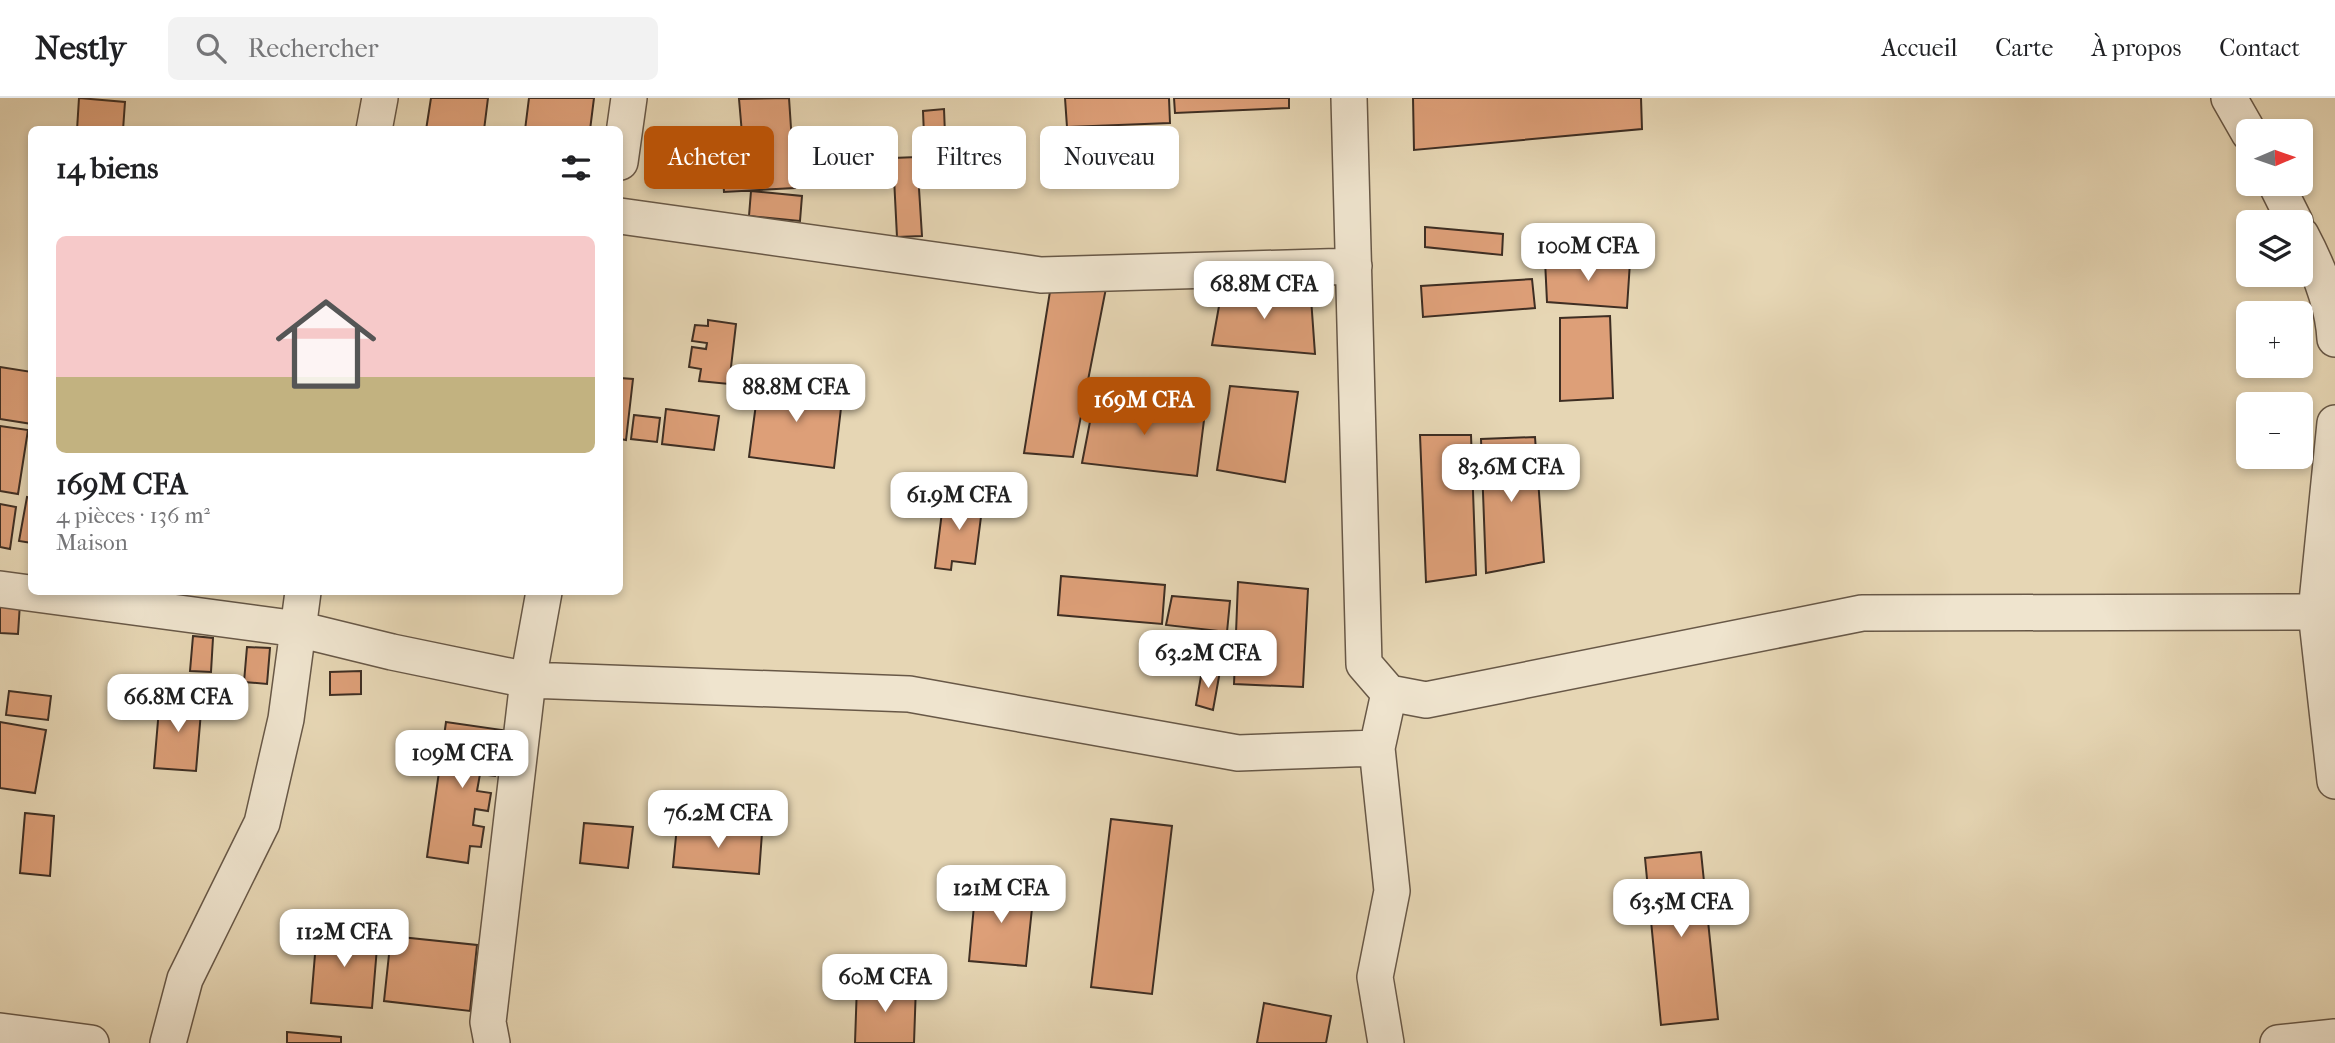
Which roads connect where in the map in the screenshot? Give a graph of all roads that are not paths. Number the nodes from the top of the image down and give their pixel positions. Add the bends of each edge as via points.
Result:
1 (380, 98) edge
2 (629, 98) edge
3 (1349, 98) edge
4 (2229, 98) edge
5 (2241, 119) edge
6 (375, 126) edge
7 (623, 141) edge
8 (623, 216) edge
9 (2313, 258) edge
10 (1354, 266) junction
11 (2335, 339) edge
12 (2335, 423) edge
13 (0, 589) edge
14 (28, 593) edge
15 (45, 595) edge
16 (303, 595) edge
17 (543, 595) edge
18 (2326, 613) edge
19 (298, 629) junction
20 (528, 680) junction
21 (1389, 693) junction
22 (1377, 748) junction
23 (2335, 780) edge
24 (0, 1031) edge
25 (2335, 1038) edge
26 (91, 1043) edge
27 (168, 1043) edge
28 (492, 1043) edge
29 (1386, 1043) edge
30 (2278, 1043) edge

1 - 6 street
2 - 7 street
3 - 10 street
4 - 5 street
8 - 10 street via 1041,275
9 - 11 street via 2334,316
10 - 21 street via 1364,664
12 - 18 street
13 - 14 street
15 - 19 street
16 - 19 street
17 - 20 street
18 - 21 street via 1862,613 1426,700
18 - 23 street
19 - 20 street
19 - 27 street via 286,719 262,823 185,979
20 - 22 street via 909,694 1238,753
20 - 28 street via 488,1022
21 - 22 street
22 - 29 street via 1392,891 1375,977
24 - 26 street
25 - 30 street

